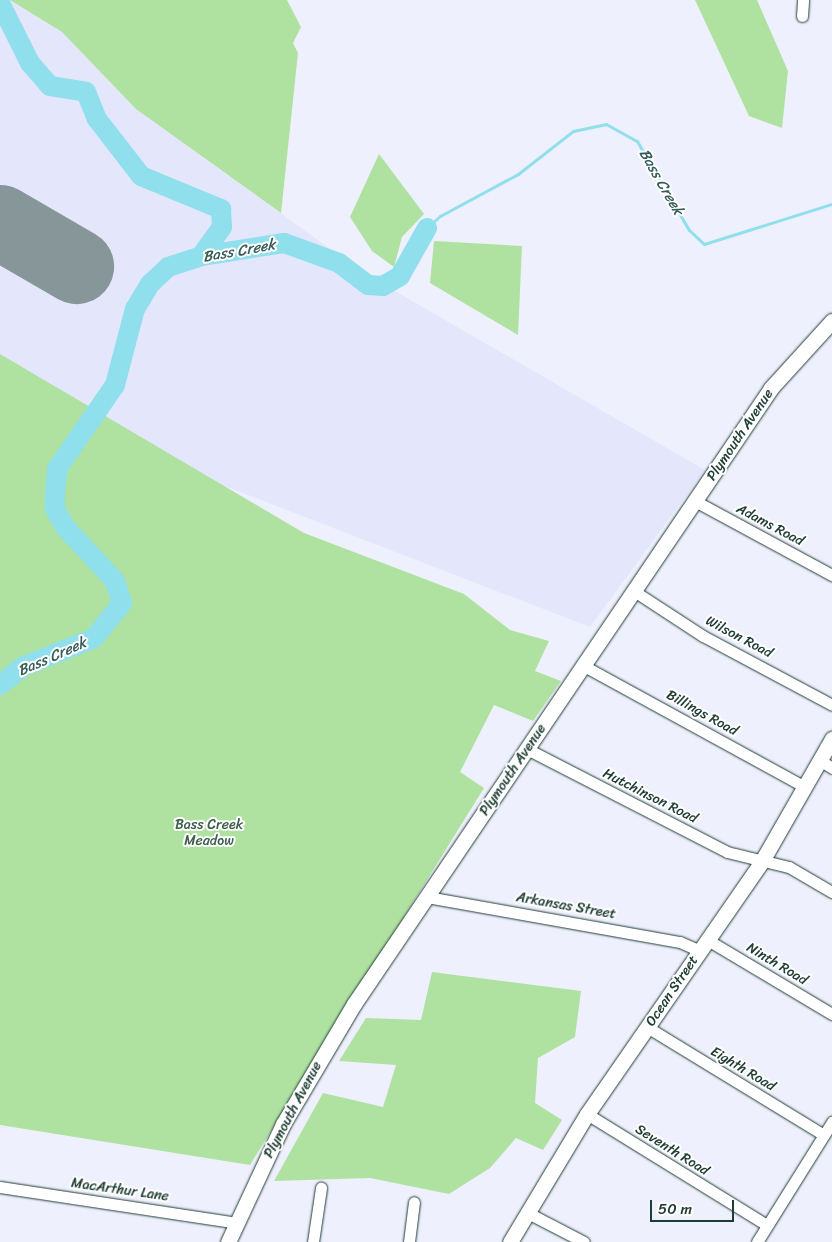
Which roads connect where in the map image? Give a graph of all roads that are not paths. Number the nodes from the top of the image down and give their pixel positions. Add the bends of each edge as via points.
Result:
1 (803, 0) edge
2 (802, 16) dead end
3 (832, 321) edge
4 (695, 501) junction
5 (832, 575) edge
6 (634, 591) junction
7 (584, 666) junction
8 (832, 705) edge
9 (832, 739) edge
10 (527, 749) junction
11 (826, 764) edge
12 (806, 787) junction
13 (762, 861) junction
14 (832, 892) edge
15 (427, 897) junction
16 (702, 945) junction
17 (832, 1014) edge
18 (648, 1027) junction
19 (587, 1114) junction
20 (832, 1122) edge
21 (824, 1135) junction
22 (0, 1188) edge
23 (321, 1188) dead end
24 (414, 1202) dead end
25 (526, 1212) junction
26 (236, 1223) junction
27 (767, 1225) junction
28 (228, 1242) edge
29 (312, 1242) edge
30 (409, 1242) edge
31 (510, 1242) edge
32 (584, 1242) edge
33 (757, 1242) edge

1 - 2 street
3 - 4 street, Plymouth Avenue via 771,388
4 - 5 street, Adams Road
4 - 6 street, Plymouth Avenue
6 - 7 street, Plymouth Avenue
6 - 8 street, Wilson Road via 703,636
7 - 10 street, Plymouth Avenue
7 - 12 street, Billings Road
9 - 11 street, Ocean Street
10 - 13 street, Hutchinson Road via 727,852
10 - 15 street, Plymouth Avenue
11 - 12 street, Ocean Street
12 - 13 street, Ocean Street
13 - 14 street, Hutchinson Road via 789,868
13 - 16 street, Ocean Street
15 - 16 street, Arkansas Street
15 - 26 street, Plymouth Avenue via 328,1045 283,1124
16 - 17 street, Ninth Road
16 - 18 street, Ocean Street
18 - 19 street, Ocean Street
18 - 21 street, Eighth Road
19 - 25 street, Ocean Street
19 - 27 street, Seventh Road
20 - 21 street
21 - 27 street
22 - 26 street, MacArthur Lane
23 - 29 street
24 - 30 street
25 - 31 street, Ocean Street
25 - 32 street
26 - 28 street, Plymouth Avenue
27 - 33 street

